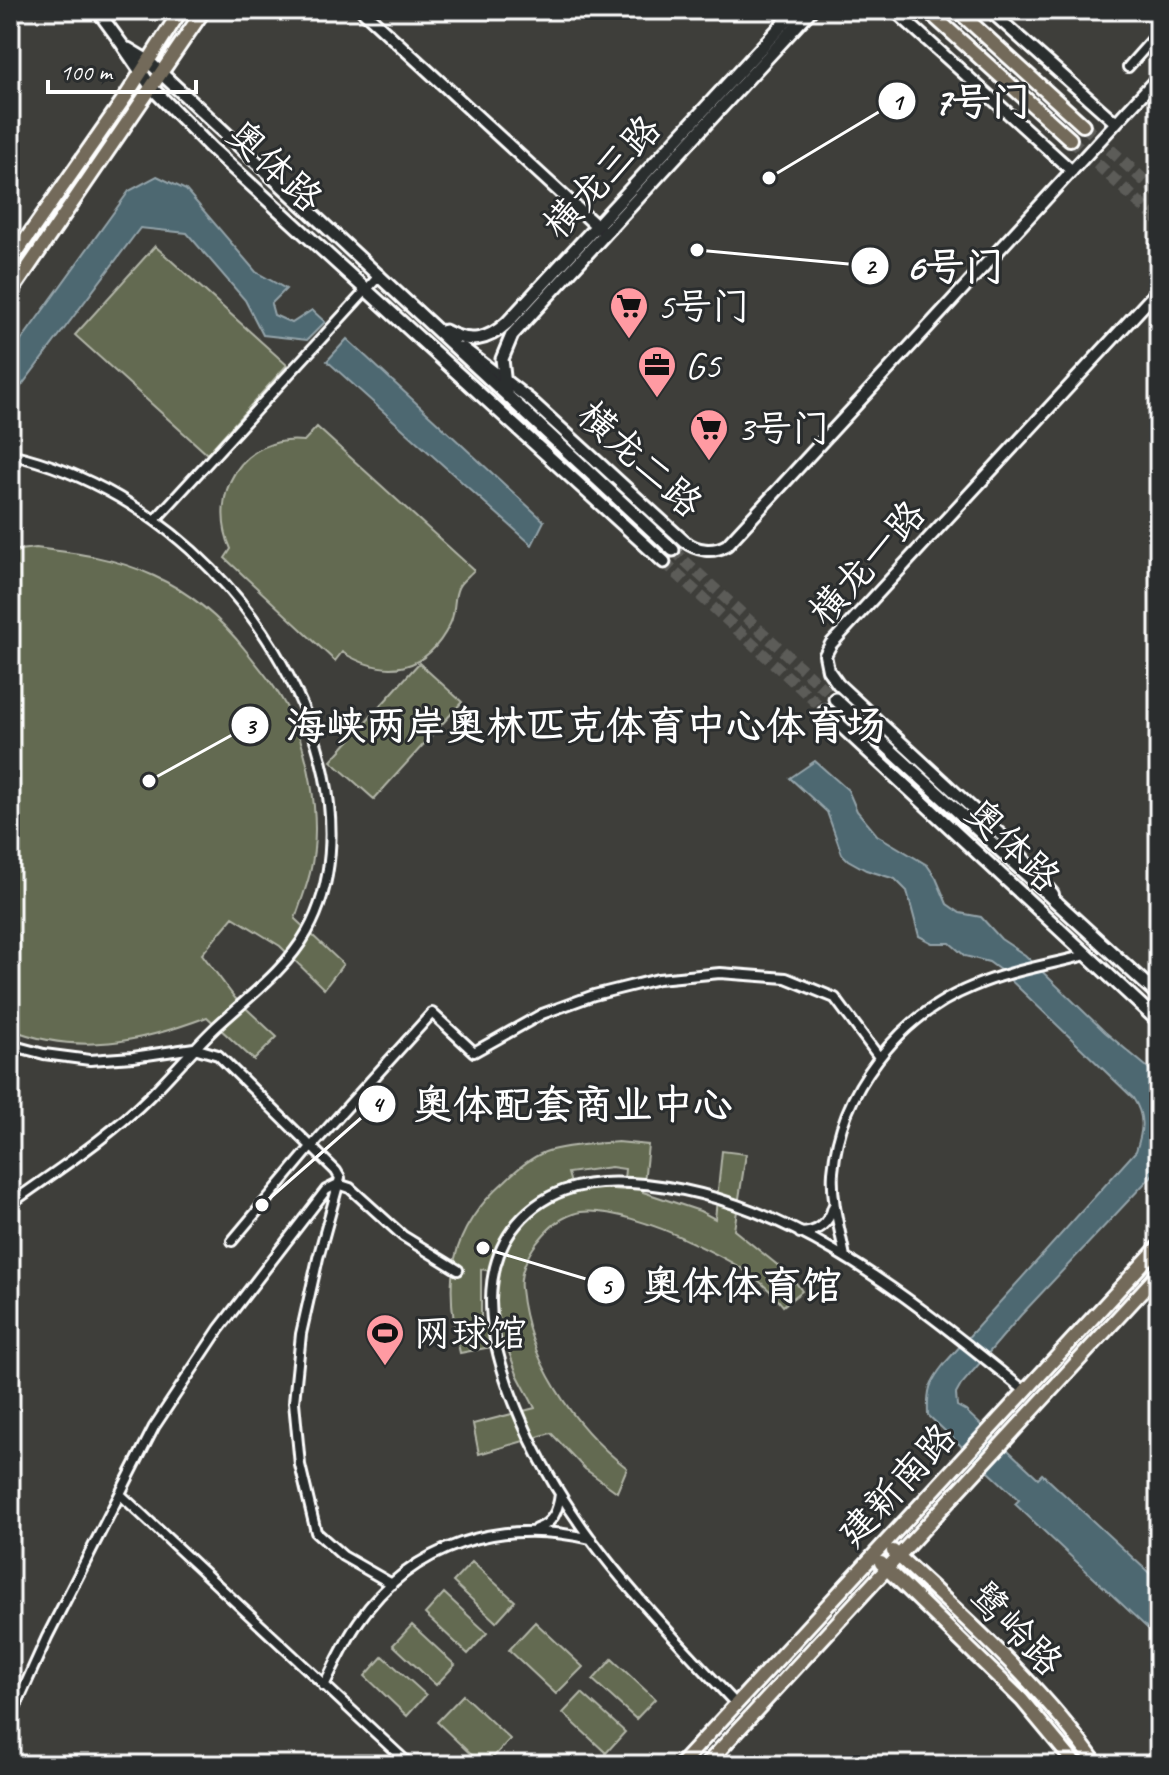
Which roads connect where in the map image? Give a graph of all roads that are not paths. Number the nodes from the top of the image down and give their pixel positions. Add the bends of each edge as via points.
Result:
1 (97, 10) edge
2 (181, 10) edge
3 (204, 10) edge
4 (362, 10) edge
5 (796, 10) edge
6 (811, 10) edge
7 (894, 10) edge
8 (927, 10) edge
9 (957, 10) edge
10 (989, 10) edge
11 (1159, 32) edge
12 (124, 47) junction
13 (148, 61) junction
14 (1128, 67) dead end
15 (140, 74) junction
16 (161, 75) junction
17 (1159, 76) edge
18 (152, 88) junction
19 (1116, 123) junction
20 (1083, 125) tunnel mouth
21 (1070, 139) tunnel mouth
22 (1072, 171) junction
23 (601, 230) junction
24 (10, 262) edge
25 (380, 275) junction
26 (1159, 289) edge
27 (365, 291) junction
28 (10, 294) edge
29 (432, 325) junction
30 (503, 378) junction
31 (506, 395) junction
32 (10, 454) edge
33 (155, 520) junction
34 (673, 550) tunnel mouth
35 (664, 562) tunnel mouth
36 (835, 699) tunnel mouth
37 (825, 711) tunnel mouth
38 (1065, 907) junction
39 (1086, 955) junction
40 (1159, 996) edge
41 (1159, 1022) edge
42 (10, 1045) edge
43 (194, 1048) junction
44 (879, 1057) junction
45 (311, 1147) junction
46 (338, 1184) junction
47 (834, 1202) junction
48 (10, 1204) edge
49 (798, 1232) junction
50 (232, 1241) dead end
51 (1159, 1246) edge
52 (845, 1257) junction
53 (458, 1270) dead end
54 (1159, 1273) edge
55 (1025, 1391) junction
56 (561, 1493) junction
57 (121, 1495) junction
58 (531, 1530) junction
59 (591, 1539) junction
60 (885, 1543) junction
61 (873, 1556) junction
62 (898, 1556) junction
63 (887, 1569) junction
64 (392, 1584) junction
65 (324, 1686) junction
66 (736, 1704) junction
67 (10, 1719) edge
68 (410, 1765) edge
69 (680, 1765) edge
70 (706, 1765) edge
71 (1076, 1765) edge
72 (1097, 1765) edge

1 - 12 street
2 - 13 main road
3 - 16 main road
4 - 23 street
5 - 23 main road, 横龙三路
6 - 23 main road, 横龙三路
7 - 22 street
8 - 21 main road
9 - 20 main road
10 - 19 street
11 - 14 street
12 - 13 main road, 奥体路
12 - 15 main road, 奥体路
13 - 15 main road
13 - 16 main road, 奥体路
15 - 18 main road, 奥体路
15 - 24 main road
16 - 18 main road
16 - 25 main road, 奥体路
17 - 19 street, 横龙二路
18 - 27 main road, 奥体路
18 - 28 main road
19 - 22 street, 横龙二路
22 - 30 street, 横龙二路 via 721,548 701,549 684,541
23 - 29 main road, 横龙三路 via 489,336 463,339
23 - 30 main road, 横龙三路 via 512,335 502,359
25 - 27 street
25 - 29 main road, 奥体路
26 - 38 street, 横龙一路 via 825,655 834,679 1013,846
27 - 33 street
27 - 35 main road, 奥体路
29 - 30 street, 横龙二路
29 - 31 main road, 奥体路
30 - 31 main road, 横龙三路
31 - 34 main road, 奥体路
32 - 33 street via 79,478
33 - 43 street via 226,585 273,647 308,717 330,803 330,854 309,929 289,958
36 - 38 main road, 奥体路
37 - 39 main road, 奥体路
38 - 40 main road, 奥体路
39 - 41 main road, 奥体路
39 - 44 street via 957,993 924,1014
42 - 43 street via 90,1060
43 - 45 street via 218,1055
43 - 48 street via 147,1098
44 - 45 street via 835,998 786,978 720,973 658,979 542,1014 474,1052 432,1013
44 - 47 street via 844,1125 833,1172
45 - 46 street via 336,1171
45 - 50 street
46 - 53 street via 350,1188 403,1236
46 - 57 street via 326,1190 219,1329 154,1427
46 - 64 street via 301,1334 294,1402 300,1465 316,1532 343,1556
47 - 49 street via 824,1224
47 - 52 street
49 - 52 street
49 - 56 street via 703,1195 617,1182 569,1188 543,1200 520,1220 496,1262 495,1337 529,1438
51 - 55 main road, 建新南路
52 - 55 street
54 - 62 main road, 建新南路
55 - 60 main road, 建新南路
56 - 58 street via 554,1516
56 - 59 street
57 - 65 street
57 - 67 street
58 - 59 street
58 - 64 street via 499,1532 455,1545
59 - 66 street
60 - 61 main road, 建新南路
60 - 62 main road, 鹭岭路
61 - 63 main road, 鹭岭路
61 - 66 main road, 建新南路
62 - 63 main road, 建新南路
62 - 72 main road, 鹭岭路 via 1018,1671
63 - 70 main road, 建新南路
63 - 71 main road, 鹭岭路 via 1022,1700
64 - 65 street via 359,1621
65 - 68 street
66 - 69 main road, 建新南路

